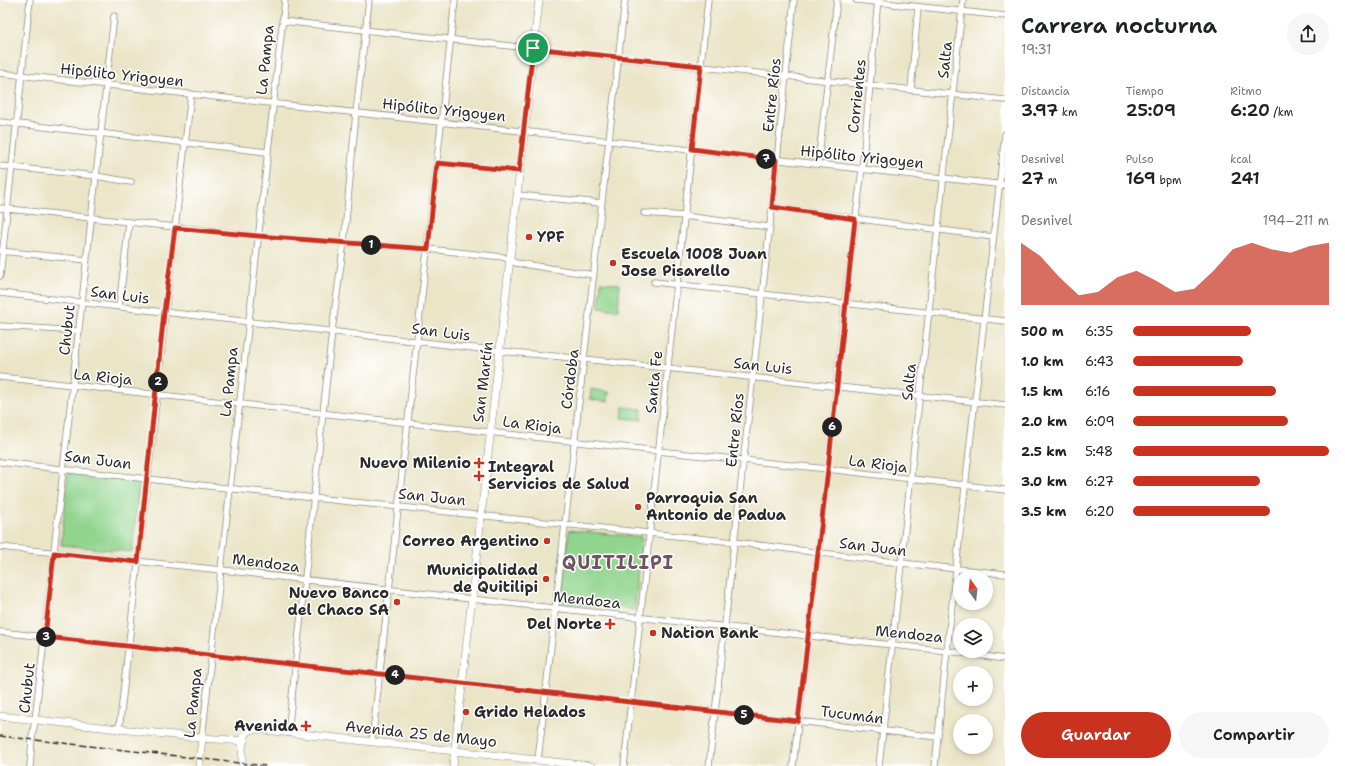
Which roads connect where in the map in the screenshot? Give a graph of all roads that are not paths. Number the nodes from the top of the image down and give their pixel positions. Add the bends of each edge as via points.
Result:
1 (30, 0) edge
2 (285, 0) edge
3 (369, 0) edge
4 (455, 0) edge
5 (539, 0) edge
6 (625, 0) edge
7 (708, 0) edge
8 (794, 0) edge
9 (836, 0) edge
10 (856, 0) edge
11 (963, 0) edge
12 (878, 1) edge
13 (918, 7) junction
14 (962, 12) junction
15 (114, 16) dead end
16 (1005, 16) edge
17 (282, 21) junction
18 (366, 30) junction
19 (450, 40) junction
20 (533, 48) junction
21 (618, 57) junction
22 (701, 66) junction
23 (0, 73) edge
24 (22, 76) junction
25 (786, 76) junction
26 (828, 80) junction
27 (870, 85) junction
28 (107, 86) junction
29 (911, 90) junction
30 (191, 94) junction
31 (954, 94) junction
32 (1005, 100) edge
33 (274, 104) junction
34 (356, 113) junction
35 (0, 122) edge
36 (440, 122) junction
37 (16, 124) junction
38 (524, 131) junction
39 (101, 134) junction
40 (1005, 134) edge
41 (609, 140) junction
42 (186, 143) junction
43 (692, 149) junction
44 (267, 152) junction
45 (776, 160) junction
46 (437, 163) junction
47 (818, 164) junction
48 (0, 166) edge
49 (12, 168) junction
50 (862, 169) junction
51 (519, 171) junction
52 (96, 176) junction
53 (944, 178) junction
54 (131, 182) dead end
55 (1002, 184) edge
56 (517, 195) junction
57 (601, 203) junction
58 (772, 207) junction
59 (0, 208) edge
60 (7, 209) junction
61 (644, 213) dead end
62 (684, 216) junction
63 (92, 219) junction
64 (855, 219) junction
65 (129, 223) junction
66 (175, 228) junction
67 (769, 228) junction
68 (939, 230) junction
69 (258, 236) junction
70 (993, 237) junction
71 (344, 242) junction
72 (428, 249) junction
73 (1, 251) edge
74 (87, 260) junction
75 (510, 261) junction
76 (594, 275) junction
77 (0, 276) edge
78 (654, 282) dead end
79 (678, 285) junction
80 (0, 293) edge
81 (762, 293) junction
82 (82, 302) junction
83 (845, 303) junction
84 (119, 307) junction
85 (164, 312) junction
86 (929, 312) junction
87 (984, 318) junction
88 (1005, 321) edge
89 (249, 322) junction
90 (0, 326) edge
91 (79, 331) junction
92 (332, 331) junction
93 (417, 341) junction
94 (500, 351) junction
95 (584, 359) junction
96 (668, 368) junction
97 (0, 377) edge
98 (752, 377) junction
99 (73, 385) junction
100 (836, 386) junction
101 (157, 395) junction
102 (920, 395) junction
103 (976, 402) junction
104 (240, 404) junction
105 (1005, 405) edge
106 (324, 414) junction
107 (408, 423) junction
108 (490, 432) junction
109 (574, 442) junction
110 (658, 451) junction
111 (744, 460) junction
112 (0, 462) edge
113 (64, 468) junction
114 (828, 469) junction
115 (147, 478) junction
116 (911, 480) junction
117 (966, 486) junction
118 (231, 488) junction
119 (1005, 490) edge
120 (314, 498) junction
121 (398, 505) junction
122 (482, 515) junction
123 (565, 524) junction
124 (649, 533) junction
125 (734, 542) junction
126 (0, 547) edge
127 (818, 552) junction
128 (54, 553) junction
129 (138, 562) junction
130 (901, 563) junction
131 (957, 568) junction
132 (222, 570) junction
133 (1005, 574) edge
134 (305, 580) junction
135 (389, 590) junction
136 (471, 599) junction
137 (556, 608) junction
138 (640, 617) junction
139 (725, 626) junction
140 (0, 632) edge
141 (808, 636) junction
142 (45, 637) junction
143 (893, 645) junction
144 (128, 646) junction
145 (948, 651) junction
146 (211, 655) junction
147 (1005, 659) edge
148 (296, 664) junction
149 (380, 674) junction
150 (462, 683) junction
151 (546, 692) junction
152 (631, 702) junction
153 (715, 712) junction
154 (0, 716) edge
155 (35, 720) junction
156 (798, 721) junction
157 (119, 730) junction
158 (883, 731) junction
159 (288, 733) junction
160 (938, 737) junction
161 (202, 738) junction
162 (244, 741) junction
163 (372, 742) junction
164 (454, 751) junction
165 (538, 760) junction
166 (30, 766) edge
167 (199, 766) edge
168 (242, 766) edge
169 (453, 766) edge
170 (591, 766) edge
171 (624, 766) edge
172 (709, 766) edge
173 (793, 766) edge
174 (879, 766) edge
175 (936, 766) edge

1 - 24 street
2 - 17 street, La Pampa
3 - 18 street
4 - 19 street
5 - 20 street, San Martín
6 - 21 street, Córdoba
7 - 22 street, Santa Fe
8 - 25 street, Entre Ríos
9 - 26 street
10 - 12 street
11 - 14 street, Salta
12 - 13 street
12 - 27 street, Corrientes
13 - 14 street
13 - 29 street
14 - 16 street
14 - 31 street, Salta
15 - 28 street, Chubut
17 - 18 street
17 - 33 street, La Pampa
18 - 19 street
18 - 34 street
19 - 20 street
19 - 36 street
20 - 21 street
20 - 38 street, San Martín
21 - 22 street
21 - 41 street, Córdoba
22 - 25 street
22 - 43 street, Santa Fe
23 - 24 street, Hipólito Yrigoyen
24 - 28 street, Hipólito Yrigoyen
24 - 37 street
25 - 26 street
25 - 45 street, Entre Ríos
26 - 27 street
26 - 47 street
27 - 29 street
27 - 50 street, Corrientes
28 - 30 street, Hipólito Yrigoyen
28 - 39 street, Chubut
29 - 31 street
30 - 33 street, Hipólito Yrigoyen
30 - 42 street
31 - 32 street
31 - 53 street, Salta
33 - 34 street, Hipólito Yrigoyen
33 - 44 street, La Pampa
34 - 36 street, Hipólito Yrigoyen
34 - 71 street
35 - 37 street
36 - 38 street, Hipólito Yrigoyen
36 - 46 street
37 - 39 street
37 - 49 street
38 - 41 street, Hipólito Yrigoyen
38 - 51 street, San Martín
39 - 42 street
39 - 52 street, Chubut
40 - 55 street
41 - 43 street, Hipólito Yrigoyen
41 - 57 street, Córdoba
42 - 44 street
42 - 66 street
43 - 45 street, Hipólito Yrigoyen
43 - 62 street, Santa Fe
44 - 69 street, La Pampa
45 - 47 street, Hipólito Yrigoyen
45 - 58 street, Entre Ríos
46 - 51 street
46 - 72 street
47 - 50 street, Hipólito Yrigoyen
48 - 49 street
49 - 52 street
49 - 60 street
50 - 53 street, Hipólito Yrigoyen
50 - 64 street, Corrientes
51 - 56 street, San Martín
52 - 54 street
52 - 63 street, Chubut
53 - 55 street, Hipólito Yrigoyen
53 - 68 street, Salta
55 - 70 street
56 - 57 street
56 - 75 street, San Martín
57 - 76 street, Córdoba
58 - 64 street
58 - 67 street, Entre Ríos
59 - 60 street
60 - 63 street
60 - 73 street
61 - 62 street
62 - 67 street
62 - 79 street, Santa Fe
63 - 65 street
63 - 74 street, Chubut
64 - 68 street
64 - 83 street, Corrientes
65 - 66 street
65 - 84 street
66 - 69 street
66 - 85 street
67 - 81 street, Entre Ríos
68 - 70 street
68 - 86 street, Salta
69 - 71 street
69 - 89 street, La Pampa
70 - 87 street
71 - 72 street
71 - 92 street
72 - 75 street via 503,257
72 - 93 street
73 - 74 street
73 - 77 street
74 - 82 street, Chubut
75 - 76 street
75 - 94 street, San Martín
76 - 95 street, Córdoba
78 - 79 street
79 - 81 street
79 - 96 street, Santa Fe
80 - 82 street, San Luis
81 - 83 street
81 - 98 street, Entre Ríos
82 - 84 street, San Luis
82 - 91 street, Chubut
83 - 86 street
83 - 100 street, Corrientes
84 - 85 street, San Luis
85 - 89 street, San Luis
85 - 101 street
86 - 87 street
86 - 102 street, Salta
87 - 88 street
87 - 103 street
89 - 92 street, San Luis
89 - 104 street, La Pampa
90 - 91 street
91 - 99 street, Chubut
92 - 93 street, San Luis
92 - 106 street
93 - 94 street, San Luis
93 - 107 street
94 - 95 street, San Luis
94 - 108 street, San Martín
95 - 96 street, San Luis
95 - 109 street, Córdoba
96 - 98 street, San Luis
96 - 110 street, Santa Fe
97 - 99 street, La Rioja
98 - 100 street, San Luis
98 - 111 street, Entre Ríos
99 - 101 street, La Rioja
99 - 113 street, Chubut
100 - 102 street, San Luis
100 - 114 street, Corrientes
101 - 104 street, La Rioja
101 - 115 street
102 - 103 street, San Luis
102 - 116 street, Salta
103 - 105 street, San Luis
103 - 117 street
104 - 106 street, La Rioja
104 - 118 street, La Pampa
106 - 107 street, La Rioja
106 - 120 street
107 - 108 street, La Rioja
107 - 121 street
108 - 109 street, La Rioja
108 - 122 street, San Martín
109 - 110 street, La Rioja
109 - 123 street, Córdoba
110 - 111 street, La Rioja
110 - 124 street, Santa Fe
111 - 114 street, La Rioja
111 - 125 street, Entre Ríos
112 - 113 street, San Juan
113 - 115 street, San Juan
113 - 128 street, Chubut
114 - 116 street, La Rioja
114 - 127 street, Corrientes
115 - 118 street, San Juan
115 - 129 street
116 - 117 street, La Rioja
116 - 130 street, Salta
117 - 119 street, La Rioja
117 - 131 street
118 - 120 street, San Juan
118 - 132 street, La Pampa
120 - 121 street, San Juan
120 - 134 street
121 - 122 street, San Juan
121 - 135 street
122 - 123 street, San Juan
122 - 136 street, San Martín
123 - 124 street, San Juan
123 - 137 street, Córdoba
124 - 125 street, San Juan
124 - 138 street, Santa Fe
125 - 127 street, San Juan
125 - 139 street, Entre Ríos
126 - 128 street, Mendoza
127 - 130 street, San Juan
127 - 141 street, Corrientes
128 - 129 street, Mendoza
128 - 142 street, Chubut
129 - 132 street, Mendoza
129 - 144 street
130 - 131 street, San Juan
130 - 143 street, Salta
131 - 133 street, San Juan
131 - 145 street
132 - 134 street, Mendoza
132 - 146 street, La Pampa
134 - 135 street, Mendoza
134 - 148 street
135 - 136 street, Mendoza
135 - 149 street
136 - 137 street, Mendoza
136 - 150 street, San Martín
137 - 138 street, Mendoza
137 - 151 street, Córdoba
138 - 139 street, Mendoza
138 - 152 street, Santa Fe
139 - 141 street, Mendoza
139 - 153 street, Entre Ríos
140 - 142 street, Tucumán
141 - 143 street, Mendoza
141 - 156 street, Corrientes
142 - 144 street, Tucumán
142 - 155 street, Chubut
143 - 145 street, Mendoza
143 - 158 street, Salta
144 - 146 street, Tucumán
144 - 157 street
145 - 147 street, Mendoza
145 - 160 street
146 - 148 street, Tucumán
146 - 161 street, La Pampa
148 - 149 street, Tucumán
148 - 159 street
149 - 150 street, Tucumán
149 - 163 street
150 - 151 street, Tucumán
150 - 164 street, San Martín
151 - 152 street, Tucumán
151 - 165 street, Córdoba
152 - 153 street, Tucumán
152 - 171 street, Santa Fe
153 - 156 street, Tucumán
153 - 172 street, Entre Ríos
154 - 155 street
155 - 157 street
155 - 166 street, Chubut
156 - 158 street, Tucumán
156 - 173 street, Corrientes
157 - 161 street
158 - 160 street, Tucumán
158 - 174 street, Salta
159 - 162 street, Avenida 25 de Mayo via 249,730 244,736
159 - 163 street, Avenida 25 de Mayo
160 - 175 street
161 - 162 street
161 - 167 street, La Pampa
162 - 168 street
163 - 164 street, Avenida 25 de Mayo
164 - 165 street, Avenida 25 de Mayo
164 - 169 street, San Martín
165 - 170 street, Avenida 25 de Mayo

